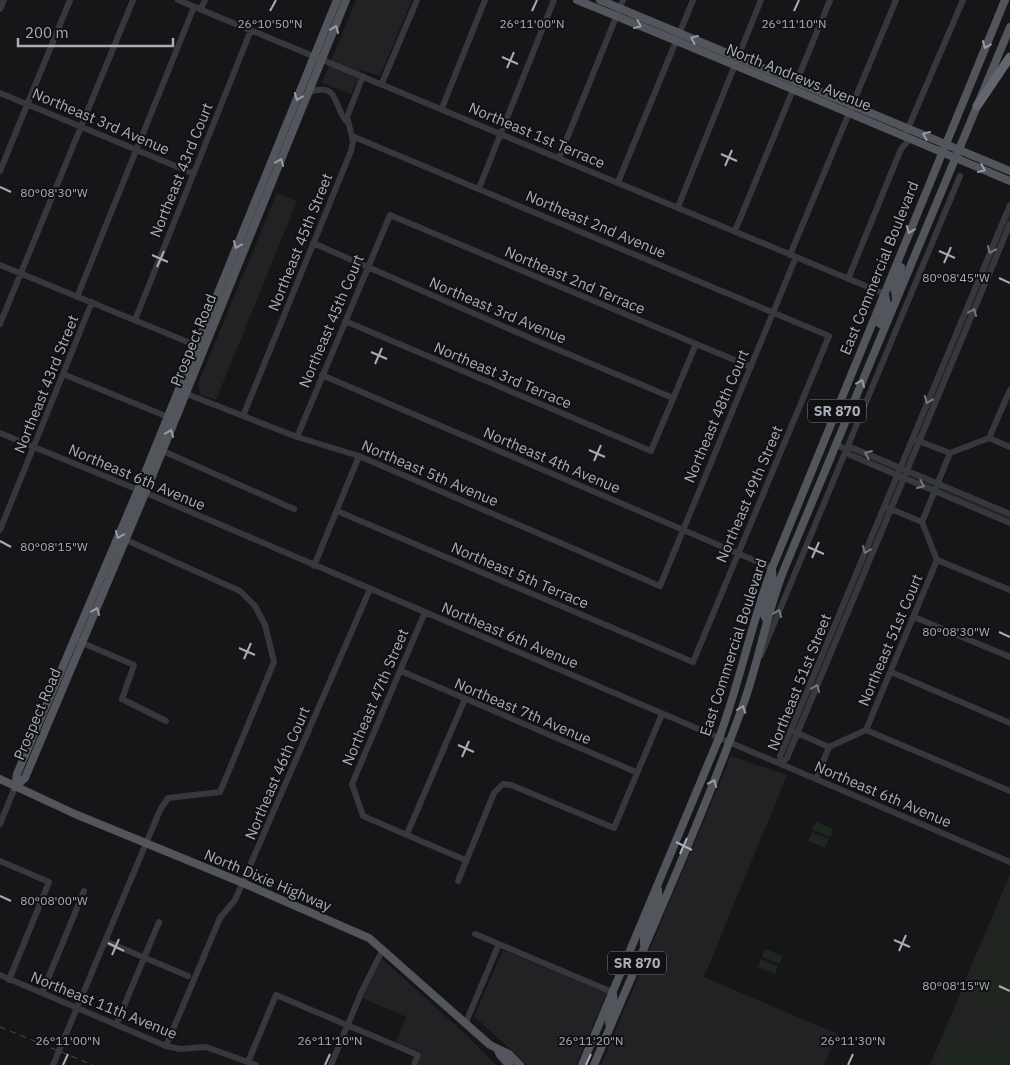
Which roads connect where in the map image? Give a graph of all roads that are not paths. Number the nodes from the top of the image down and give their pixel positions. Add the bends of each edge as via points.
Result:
1 (4, 0) edge
2 (70, 0) edge
3 (133, 0) edge
4 (178, 0) edge
5 (205, 0) edge
6 (337, 0) edge
7 (346, 0) edge
8 (417, 0) edge
9 (486, 0) edge
10 (554, 0) edge
11 (577, 0) edge
12 (600, 0) edge
13 (623, 0) edge
14 (693, 0) edge
15 (762, 0) edge
16 (830, 0) edge
17 (896, 0) edge
18 (963, 0) edge
19 (1005, 0) edge
20 (198, 8) junction
21 (0, 9) edge
22 (618, 12) junction
23 (1010, 27) edge
24 (251, 30) junction
25 (677, 37) junction
26 (319, 57) junction
27 (1010, 57) edge
28 (735, 61) junction
29 (363, 76) junction
30 (796, 81) junction
31 (382, 84) junction
32 (792, 90) junction
33 (309, 92) junction
34 (0, 93) edge
35 (27, 104) junction
36 (976, 106) junction
37 (442, 108) junction
38 (851, 109) junction
39 (347, 121) junction
40 (81, 127) junction
41 (908, 128) junction
42 (501, 133) junction
43 (352, 136) junction
44 (908, 137) junction
45 (944, 143) junction
46 (136, 149) junction
47 (959, 149) junction
48 (941, 152) junction
49 (559, 158) junction
50 (956, 158) junction
51 (0, 171) edge
52 (1010, 171) edge
53 (192, 173) junction
54 (960, 176) dead end
55 (1010, 181) edge
56 (618, 182) junction
57 (479, 188) junction
58 (260, 202) junction
59 (1010, 205) edge
60 (678, 207) junction
61 (390, 216) joint
62 (1008, 216) edge
63 (1010, 224) edge
64 (735, 232) junction
65 (313, 243) junction
66 (901, 254) junction
67 (793, 256) junction
68 (0, 265) edge
69 (367, 268) junction
70 (21, 274) junction
71 (848, 279) junction
72 (885, 294) junction
73 (77, 297) junction
74 (896, 298) junction
75 (92, 302) junction
76 (907, 303) junction
77 (774, 312) junction
78 (135, 320) junction
79 (345, 321) junction
80 (0, 324) edge
81 (957, 329) junction
82 (965, 332) junction
83 (829, 336) joint
84 (696, 344) junction
85 (197, 346) junction
86 (876, 346) junction
87 (205, 349) junction
88 (751, 367) junction
89 (63, 374) junction
90 (322, 375) junction
91 (848, 383) junction
92 (1010, 390) edge
93 (187, 394) junction
94 (673, 398) junction
95 (243, 416) junction
96 (168, 417) junction
97 (0, 434) edge
98 (297, 437) junction
99 (989, 438) junction
100 (916, 440) junction
101 (824, 442) junction
102 (835, 444) junction
103 (1010, 447) edge
104 (34, 448) junction
105 (846, 449) junction
106 (163, 451) junction
107 (950, 454) junction
108 (360, 456) junction
109 (904, 469) junction
110 (901, 476) junction
111 (938, 484) junction
112 (138, 490) junction
113 (935, 491) junction
114 (146, 493) junction
115 (812, 500) junction
116 (294, 508) dead end
117 (888, 508) junction
118 (337, 512) junction
119 (794, 514) junction
120 (1010, 514) edge
121 (922, 522) junction
122 (1010, 523) edge
123 (682, 529) junction
124 (0, 530) edge
125 (126, 540) junction
126 (738, 553) junction
127 (937, 560) junction
128 (314, 566) junction
129 (784, 566) junction
130 (772, 568) junction
131 (795, 572) junction
132 (660, 586) joint
133 (370, 589) junction
134 (1010, 590) edge
135 (845, 598) junction
136 (853, 602) junction
137 (424, 612) junction
138 (914, 617) junction
139 (766, 621) junction
140 (75, 639) junction
141 (83, 643) junction
142 (1010, 657) edge
143 (693, 662) joint
144 (401, 671) junction
145 (891, 672) junction
146 (753, 674) junction
147 (464, 699) junction
148 (662, 714) junction
149 (166, 721) dead end
150 (1010, 723) edge
151 (866, 730) junction
152 (794, 732) junction
153 (719, 738) junction
154 (730, 742) junction
155 (829, 747) junction
156 (781, 764) junction
157 (636, 772) junction
158 (0, 779) edge
159 (816, 779) junction
160 (15, 787) junction
161 (1010, 791) edge
162 (0, 824) edge
163 (682, 828) junction
164 (407, 834) junction
165 (146, 843) junction
166 (466, 860) junction
167 (0, 861) edge
168 (1010, 862) edge
169 (458, 881) dead end
170 (243, 883) junction
171 (657, 887) junction
172 (84, 891) dead end
173 (668, 891) junction
174 (159, 922) dead end
175 (475, 934) dead end
176 (105, 942) junction
177 (499, 944) junction
178 (644, 947) junction
179 (383, 949) junction
180 (630, 950) junction
181 (144, 957) junction
182 (0, 975) edge
183 (188, 976) dead end
184 (9, 980) junction
185 (612, 992) junction
186 (42, 994) junction
187 (622, 1000) junction
188 (77, 1008) junction
189 (466, 1022) junction
190 (116, 1025) junction
191 (347, 1025) junction
192 (611, 1026) junction
193 (166, 1046) junction
194 (498, 1051) junction
195 (248, 1062) junction
196 (53, 1065) edge
197 (256, 1065) edge
198 (331, 1065) edge
199 (414, 1065) edge
200 (509, 1065) edge
201 (520, 1065) edge
202 (582, 1065) edge
203 (594, 1065) edge

1 - 21 street
2 - 35 street
3 - 40 street
4 - 20 street, Northeast 1st Terrace
5 - 20 street, Northeast 43rd Street
6 - 26 main road, Prospect Road
26 -> 7 main road, Prospect Road
8 - 31 street
9 - 37 street
10 - 42 street
11 - 22 main road, North Andrews Avenue
12 - 22 main road, North Andrews Avenue
13 - 22 street
14 - 25 street
15 - 28 street
16 - 30 street
17 - 38 street, Northeast 48th Court
18 - 41 street
19 -> 45 main road, SR 870
20 - 24 street, Northeast 1st Terrace
20 - 46 street, Northeast 43rd Street
22 - 25 main road, North Andrews Avenue
22 - 49 street
23 - 36 main road, SR 870
24 - 26 street, Northeast 1st Terrace
24 - 53 street, Northeast 43rd Court
25 - 28 main road, North Andrews Avenue
25 - 56 street
26 - 29 street, Northeast 1st Terrace
26 - 33 main road, Prospect Road
26 -> 58 main road, Prospect Road
27 - 36 highway
28 - 30 main road, North Andrews Avenue
28 - 32 main road, North Andrews Avenue
28 - 60 street
29 - 31 street, Northeast 1st Terrace
29 - 39 street
30 - 32 street
30 - 38 main road, North Andrews Avenue
31 - 37 street, Northeast 1st Terrace
32 - 38 main road, North Andrews Avenue
32 - 64 street
33 - 39 street via 322,88 331,92
58 -> 33 main road, Prospect Road
34 - 35 street, Northeast 3rd Avenue
35 - 40 street, Northeast 3rd Avenue
35 - 51 street
36 - 47 main road, SR 870
37 - 42 street, Northeast 1st Terrace
38 - 41 main road, North Andrews Avenue
38 - 44 main road, North Andrews Avenue
38 - 67 street, Northeast 48th Court
39 - 43 street
40 - 46 street, Northeast 3rd Avenue
40 - 70 street
41 - 44 street
45 -> 41 main road, North Andrews Avenue
42 - 49 street, Northeast 1st Terrace
42 - 57 street
43 - 57 street, Northeast 2nd Avenue
43 - 65 street, Northeast 45th Street via 352,147
44 - 48 main road, North Andrews Avenue
44 - 71 street
45 - 47 main road, North Andrews Avenue
45 - 48 main road, SR 870
46 - 53 street, Northeast 3rd Avenue
46 - 73 street, Northeast 43rd Street
47 - 50 main road, SR 870
47 - 52 main road, North Andrews Avenue
48 - 50 main road, North Andrews Avenue
48 -> 66 main road, East Commercial Boulevard / SR 870
49 - 56 street, Northeast 1st Terrace
50 -> 55 main road, North Andrews Avenue
50 - 74 main road, East Commercial Boulevard / SR 870
53 - 78 street, Northeast 43rd Court
54 - 76 street
56 - 60 street, Northeast 1st Terrace
57 - 77 street, Northeast 2nd Avenue
58 -> 85 main road, Prospect Road
58 - 87 main road, Prospect Road
59 - 62 street, Northeast 51st Street
60 - 64 street, Northeast 1st Terrace
61 - 69 street, Northeast 45th Court
61 - 84 street, Northeast 2nd Terrace
62 -> 81 street, Northeast 51st Street
82 -> 63 street, Northeast 51st Street
64 - 67 street, Northeast 1st Terrace
65 - 69 street, Northeast 3rd Avenue
65 - 95 street, Northeast 45th Street
66 - 72 main road, East Commercial Boulevard / SR 870
66 - 74 main road via 903,262 894,289
67 - 71 street, Northeast 1st Terrace
67 - 77 street, Northeast 48th Court
68 - 70 street
69 - 79 street, Northeast 45th Court
69 - 94 street, Northeast 3rd Avenue
70 - 73 street
70 - 80 street
71 - 72 street, Northeast 1st Terrace
72 - 86 main road via 887,304 874,339
72 - 91 main road, East Commercial Boulevard / SR 870
73 - 75 street
74 - 76 street
74 - 86 main road, East Commercial Boulevard / SR 870
75 - 78 street
75 - 89 street, Northeast 43rd Street
76 - 105 street
77 - 83 street, Northeast 2nd Avenue
77 - 88 street, Northeast 48th Court
78 - 85 street
79 - 90 street, Northeast 45th Court
79 - 94 street, Northeast 3rd Terrace via 651,451
81 - 82 street
81 -> 100 street, Northeast 51st Street
82 - 100 street, Northeast 51st Street
83 - 126 street, Northeast 49th Street
84 - 88 street, Northeast 2nd Terrace
84 - 94 street
85 - 87 street
85 - 96 main road, Prospect Road
102 -> 86 main road, East Commercial Boulevard / SR 870
87 - 93 main road, Prospect Road
88 - 123 street, Northeast 48th Court
89 - 96 street
89 - 104 street, Northeast 43rd Street
90 - 98 street, Northeast 45th Court
90 - 123 street, Northeast 4th Avenue
91 - 101 main road, East Commercial Boulevard / SR 870
91 - 102 main road via 850,391 833,433
92 - 99 street
93 - 95 street, Northeast 5th Avenue
106 -> 93 main road, Prospect Road
95 - 98 street, Northeast 5th Avenue
96 - 112 main road, Prospect Road
97 - 104 street, Northeast 6th Avenue
98 - 108 street, Northeast 5th Avenue
99 - 103 street
99 - 107 street
100 - 107 street
100 - 109 street, Northeast 51st Street
101 - 115 main road via 826,454 810,491
101 - 119 main road, East Commercial Boulevard / SR 870
102 - 105 street
102 - 115 main road, East Commercial Boulevard / SR 870
104 - 112 street, Northeast 6th Avenue
104 - 124 street, Northeast 43rd Street
109 -> 105 street via 854,448
105 - 110 street via 850,455
105 - 131 street
106 - 114 main road, Prospect Road
106 - 116 street
107 - 111 street
108 - 118 street
108 - 132 street, Northeast 5th Avenue
109 - 110 street, Northeast 51st Street
109 - 111 street
110 -> 113 street
110 - 117 street, Northeast 51st Street
111 - 113 street
111 - 120 street
112 - 114 street, Northeast 6th Avenue
112 -> 140 main road, Prospect Road
113 - 121 street
113 - 122 street
114 - 125 main road, Prospect Road
114 - 128 street, Northeast 6th Avenue
115 - 129 main road, East Commercial Boulevard / SR 870
117 - 121 street
117 -> 135 street, Northeast 51st Street
117 - 136 street, Northeast 51st Street
118 - 128 street
118 - 143 street, Northeast 5th Terrace
119 - 129 main road via 794,524 780,559
119 - 130 main road, East Commercial Boulevard / SR 870
121 - 127 street
123 - 126 street, Northeast 4th Avenue
123 - 132 street, Northeast 48th Court
141 -> 125 main road, Prospect Road
125 - 165 street via 240,591 255,606 274,662 220,792 168,798
126 - 130 street, Northeast 4th Avenue
126 - 143 street, Northeast 49th Street
127 - 134 street
127 - 138 street, Northeast 51st Court
128 - 133 street, Northeast 6th Avenue
129 - 131 street
129 - 139 main road, East Commercial Boulevard / SR 870
130 - 139 main road via 774,579 763,614
130 - 153 main road, East Commercial Boulevard / SR 870 via 760,600 733,702
146 -> 131 street
133 - 137 street, Northeast 6th Avenue
133 - 170 street, Northeast 46th Court
135 - 136 street
135 - 152 street, Northeast 51st Street
152 -> 136 street, Northeast 51st Street
137 - 144 street, Northeast 47th Street
137 - 148 street, Northeast 6th Avenue
138 - 142 street
138 - 145 street, Northeast 51st Court
139 - 146 main road, East Commercial Boulevard / SR 870
140 - 141 street
140 - 160 main road, Prospect Road via 18,772
141 - 149 street via 134,665 122,699
141 - 160 main road, Prospect Road via 25,778
144 - 147 street, Northeast 7th Avenue
144 - 164 street, Northeast 47th Street via 352,784 363,816
145 - 150 street
145 - 151 street, Northeast 51st Court
154 -> 146 main road, East Commercial Boulevard / SR 870
147 - 157 street, Northeast 7th Avenue
147 - 164 street
148 - 153 street, Northeast 6th Avenue
148 - 157 street
151 - 155 street
151 - 161 street
152 - 155 street
152 - 156 street, Northeast 51st Street via 787,758
153 - 154 street, Northeast 6th Avenue
153 - 163 main road, East Commercial Boulevard / SR 870
154 - 156 street, Northeast 6th Avenue
173 -> 154 main road, East Commercial Boulevard / SR 870
155 - 159 street
156 - 159 street, Northeast 6th Avenue
157 - 166 street via 614,828 503,784 494,793
158 - 160 main road, North Dixie Highway
159 - 168 street, Northeast 6th Avenue
160 - 162 street
160 - 165 main road, North Dixie Highway
163 - 171 main road, East Commercial Boulevard / SR 870
163 - 173 main road via 681,839 665,879
164 - 166 street
165 - 170 main road, North Dixie Highway
165 - 176 street
166 - 169 street
167 - 184 street via 49,882
170 - 179 main road, North Dixie Highway via 369,938
170 - 193 street, Northeast 46th Court via 235,900 220,918
171 - 178 main road via 658,898 643,934
171 - 180 main road, East Commercial Boulevard / SR 870
172 - 186 street
173 - 178 main road, East Commercial Boulevard / SR 870
174 - 181 street
175 - 177 street
176 - 181 street
176 - 188 street
177 - 185 street
177 - 189 street
178 - 187 main road, East Commercial Boulevard / SR 870
179 - 189 main road, North Dixie Highway
179 - 191 street
180 - 185 main road, East Commercial Boulevard / SR 870
180 - 187 main road via 631,958 620,986
181 - 183 street
181 - 190 street
182 - 184 street, Northeast 11th Avenue
184 - 186 street, Northeast 11th Avenue
185 - 192 main road via 614,1003 608,1018
185 - 202 main road, East Commercial Boulevard / SR 870
186 - 188 street, Northeast 11th Avenue
187 - 192 main road, East Commercial Boulevard / SR 870
188 - 190 street, Northeast 11th Avenue
188 - 196 street
189 - 194 main road, North Dixie Highway
190 - 193 street, Northeast 11th Avenue
191 - 195 street via 276,995
191 - 198 street
191 - 199 street via 418,1055
192 - 203 main road, East Commercial Boulevard / SR 870
193 - 195 street, Northeast 11th Avenue via 180,1049 206,1047
194 - 200 main road, North Dixie Highway
194 - 201 main road, North Dixie Highway via 509,1054
195 - 197 street, Northeast 11th Avenue

